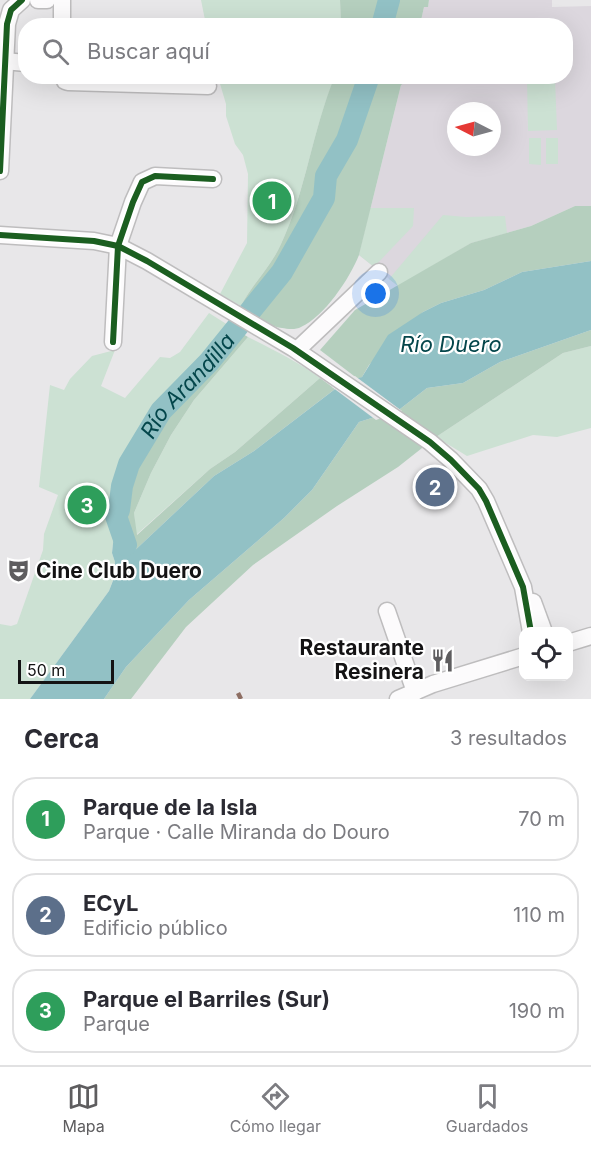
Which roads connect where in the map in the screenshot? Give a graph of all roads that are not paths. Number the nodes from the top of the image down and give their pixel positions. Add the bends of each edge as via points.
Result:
1 (38, 0) edge
2 (47, 0) edge
3 (62, 0) edge
4 (16, 5) edge
5 (62, 18) edge
6 (4, 62) junction
7 (18, 63) edge
8 (138, 84) edge
9 (208, 86) dead end
10 (0, 171) edge
11 (213, 179) dead end
12 (0, 235) edge
13 (118, 246) junction
14 (380, 272) dead end
15 (113, 342) dead end
16 (297, 350) junction
17 (523, 586) junction
18 (387, 611) dead end
19 (530, 627) edge
20 (542, 627) edge
21 (591, 636) edge
22 (573, 641) edge
23 (519, 658) edge
24 (415, 692) junction
25 (435, 692) edge
26 (398, 699) edge

1 - 2 street
3 - 5 street
4 - 6 street via 7,24
6 - 7 street
6 - 10 street
8 - 9 street
11 - 13 street via 147,178 138,190
12 - 13 street
13 - 15 street
13 - 16 street
14 - 16 street
16 - 17 street via 430,442 458,467 486,501
17 - 19 street
17 - 20 street
18 - 24 street
21 - 22 street
23 - 25 street
24 - 25 street
24 - 26 street

